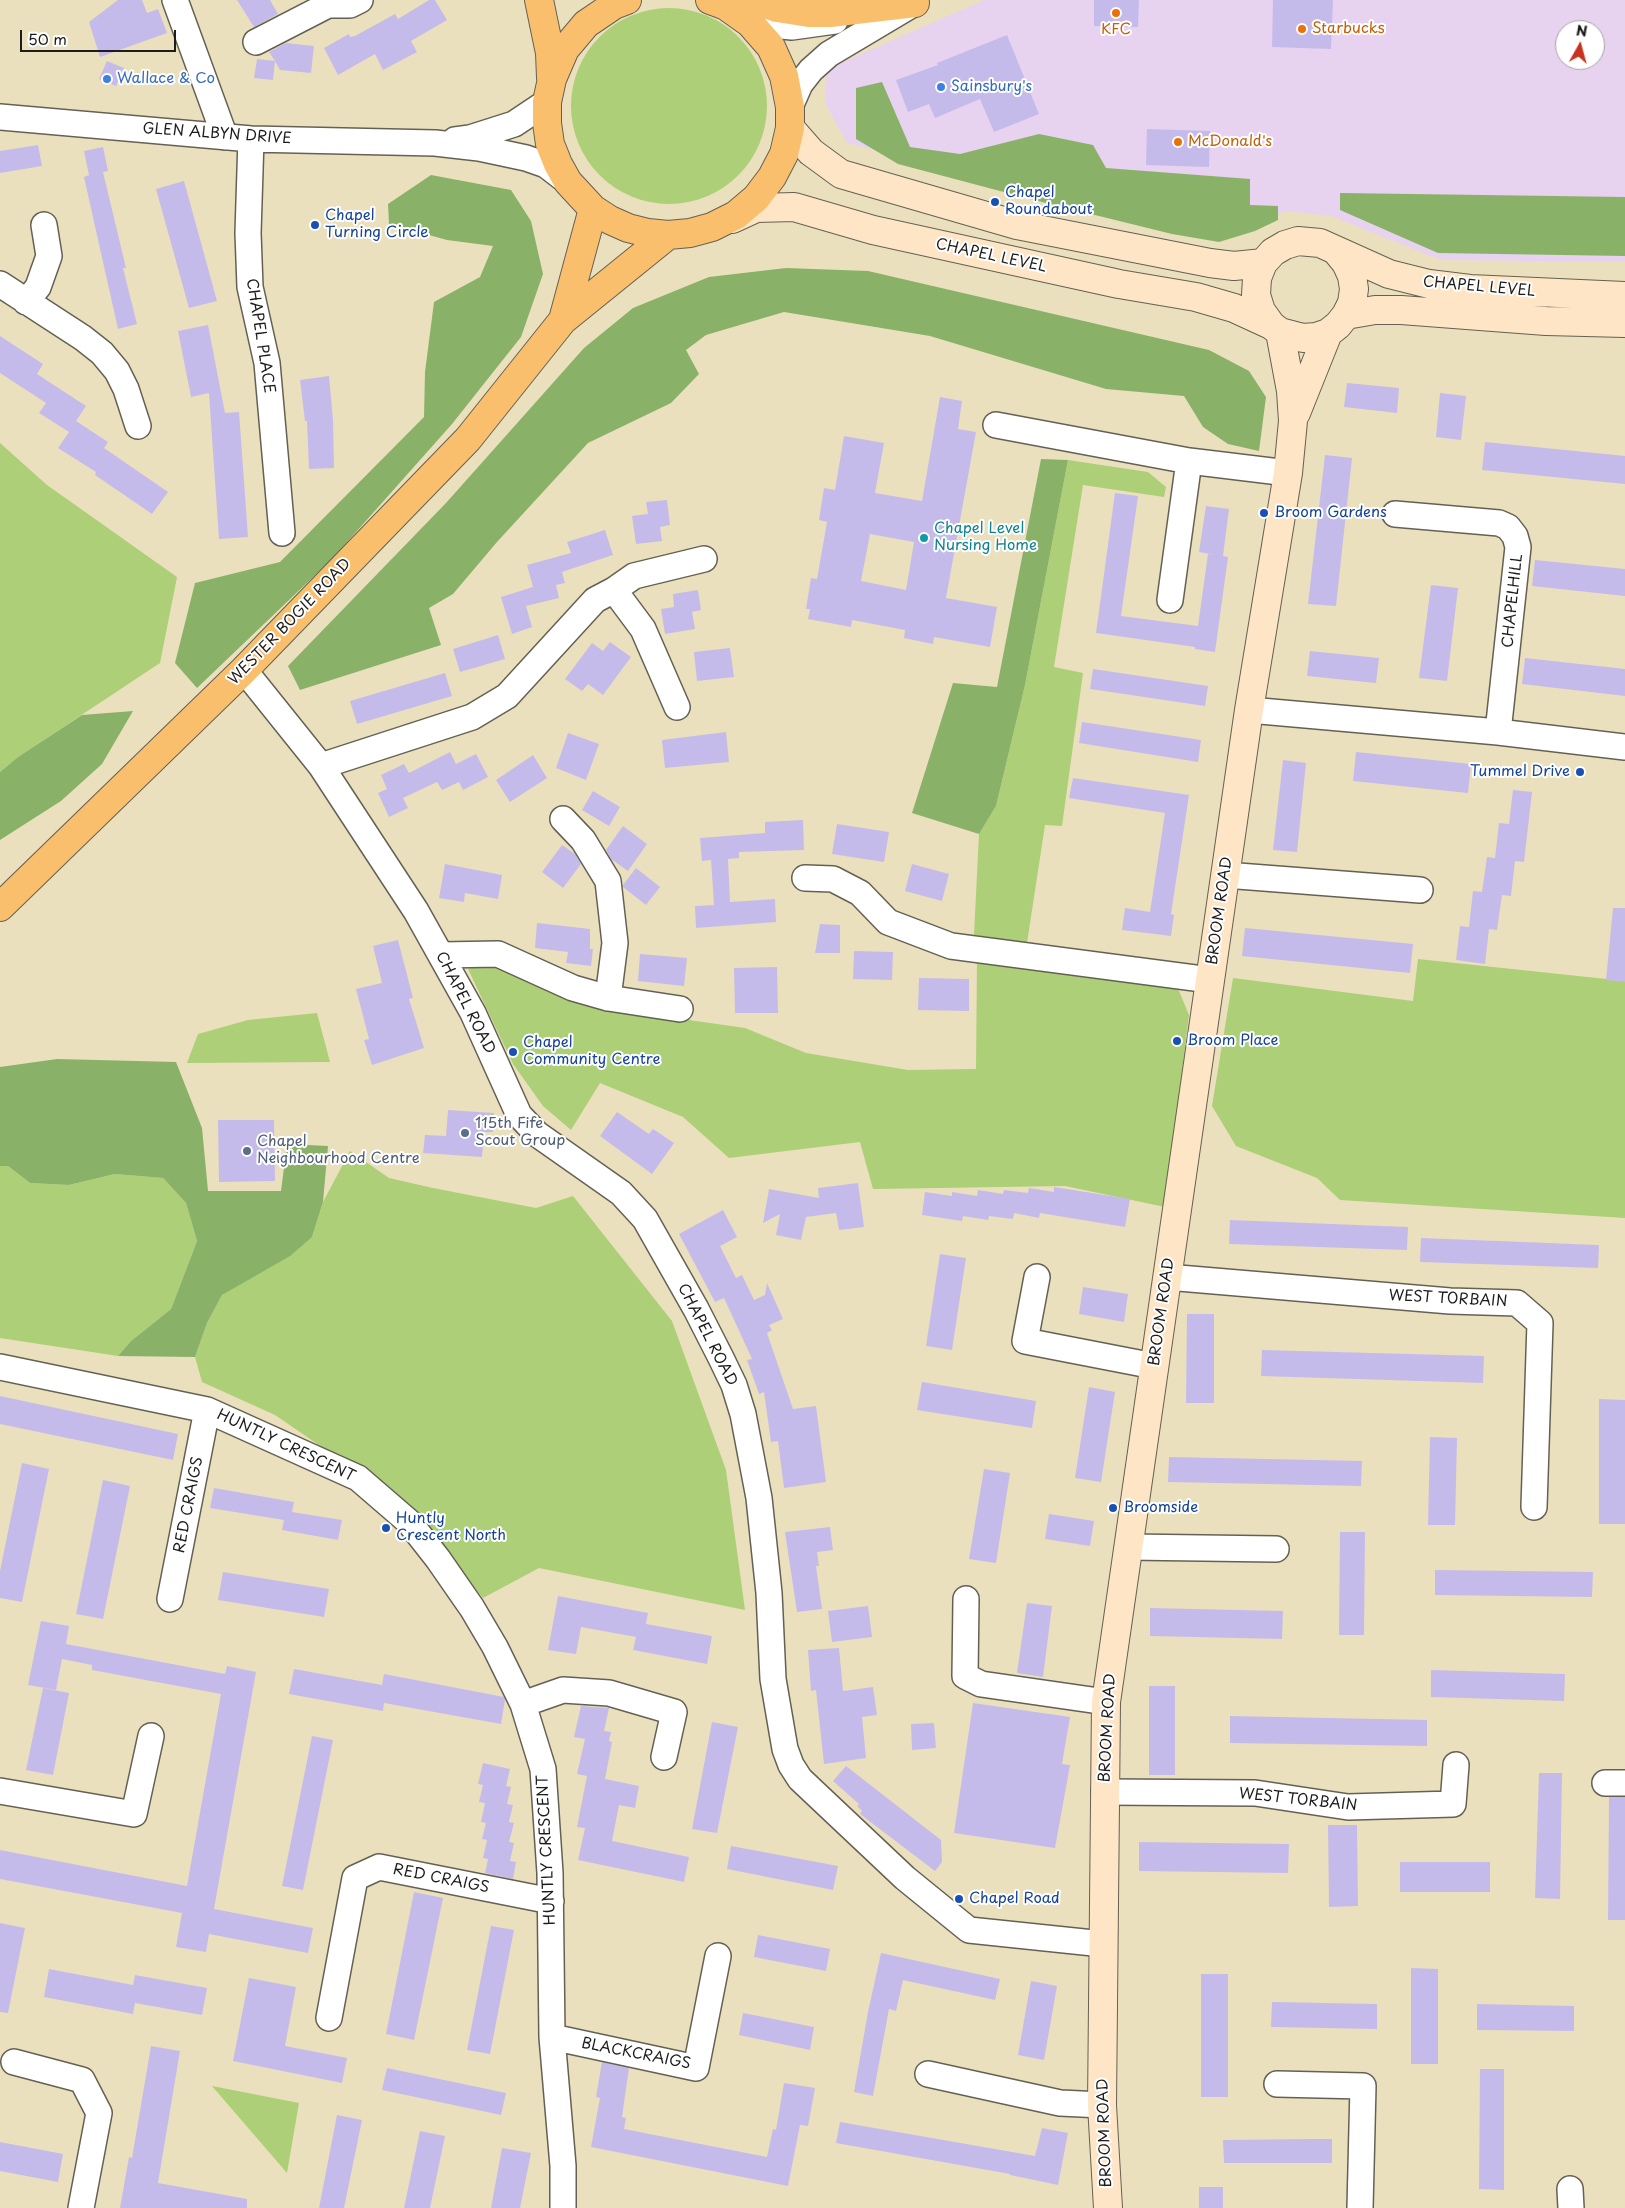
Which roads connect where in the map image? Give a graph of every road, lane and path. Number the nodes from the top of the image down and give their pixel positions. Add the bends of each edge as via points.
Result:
1 (176, 0) edge
2 (360, 0) edge
3 (539, 0) edge
4 (710, 0) edge
5 (326, 2) edge
6 (615, 2) edge
7 (920, 2) edge
8 (753, 12) edge
9 (256, 42) dead end
10 (549, 91) junction
11 (0, 117) edge
12 (790, 117) junction
13 (225, 137) junction
14 (251, 139) junction
15 (435, 143) junction
16 (568, 182) junction
17 (593, 209) junction
18 (44, 225) dead end
19 (712, 227) junction
20 (668, 235) junction
21 (1337, 252) junction
22 (1263, 263) junction
23 (0, 284) edge
24 (1625, 296) edge
25 (26, 302) junction
26 (563, 320) junction
27 (1625, 323) edge
28 (1337, 324) junction
29 (1276, 329) junction
30 (1293, 421) junction
31 (996, 425) dead end
32 (138, 426) dead end
33 (1189, 461) junction
34 (1288, 473) junction
35 (1395, 514) dead end
36 (282, 533) dead end
37 (704, 559) dead end
38 (614, 590) junction
39 (1170, 600) dead end
40 (244, 670) junction
41 (677, 707) dead end
42 (1249, 710) junction
43 (1498, 732) junction
44 (1625, 747) edge
45 (321, 766) junction
46 (563, 819) dead end
47 (1225, 875) junction
48 (806, 878) dead end
49 (1420, 890) dead end
50 (0, 907) edge
51 (441, 955) junction
52 (1210, 980) junction
53 (608, 998) junction
54 (680, 1009) dead end
55 (1167, 1277) junction
56 (1037, 1278) dead end
57 (1154, 1366) junction
58 (0, 1367) edge
59 (207, 1410) junction
60 (1534, 1507) dead end
61 (1128, 1547) junction
62 (1276, 1549) dead end
63 (170, 1599) dead end
64 (966, 1599) dead end
65 (1106, 1702) junction
66 (523, 1704) junction
67 (151, 1736) dead end
68 (664, 1757) dead end
69 (1456, 1765) dead end
70 (0, 1791) edge
71 (1104, 1792) junction
72 (550, 1901) junction
73 (1103, 1944) junction
74 (718, 1956) dead end
75 (329, 2018) dead end
76 (552, 2037) junction
77 (14, 2062) dead end
78 (928, 2074) dead end
79 (1277, 2084) dead end
80 (1102, 2105) junction
81 (81, 2208) edge
82 (563, 2208) edge
83 (1108, 2208) edge
84 (1360, 2208) edge

1 - 13 street
2 - 5 street via 350,5
3 - 10 main road via 550,53
4 - 8 main road
5 - 9 street
6 - 10 main road via 586,24 565,49
7 - 8 main road via 830,13 777,8
7 - 12 street via 827,56 811,70 800,84
8 - 12 main road via 784,76
10 - 15 street via 514,124 470,138
10 - 16 main road via 547,123 550,144
11 - 13 street, GLEN ALBYN DRIVE
12 - 19 main road via 784,154 772,177 736,215
12 - 22 street via 811,152 841,174 1016,225 1210,263 1234,266
13 - 14 street, GLEN ALBYN DRIVE
14 - 15 street, GLEN ALBYN DRIVE
14 - 36 street, CHAPEL PLACE via 250,287 267,363
15 - 16 street via 526,158 546,165
16 - 17 main road
17 - 20 main road via 628,228
17 - 26 main road, WESTER BOGIE ROAD
18 - 25 street via 49,256 38,287
19 - 20 main road
19 - 29 street, CHAPEL LEVEL via 756,208 794,207 883,232 1196,298 1234,308
20 - 26 main road, WESTER BOGIE ROAD
21 - 22 street, CHAPEL LEVEL via 1320,243 1298,241 1285,244
21 - 24 street, CHAPEL LEVEL via 1389,274 1429,284
21 - 28 street via 1352,276 1354,289 1352,303
22 - 29 street via 1257,278 1256,295 1261,312
23 - 25 street
25 - 32 street via 102,353 126,389
26 - 40 main road, WESTER BOGIE ROAD via 468,440
27 - 28 street, CHAPEL LEVEL via 1375,310
28 - 29 street, CHAPEL LEVEL via 1316,337 1303,338
28 - 30 street, BROOM ROAD
29 - 30 street, BROOM ROAD via 1291,391
30 - 34 street, BROOM ROAD
31 - 33 street
33 - 34 street
33 - 39 street
34 - 42 street, BROOM ROAD
35 - 43 street, CHAPELHILL via 1499,523 1508,527 1515,536 1518,547
37 - 38 street via 634,576
38 - 41 street via 642,629
38 - 45 street via 595,600 507,696 472,717
40 - 45 street, CHAPEL ROAD
40 - 50 main road, WESTER BOGIE ROAD
42 - 43 street
42 - 47 street, BROOM ROAD
43 - 44 street
45 - 51 street, CHAPEL ROAD
46 - 53 street via 583,840 608,881 615,943
47 - 49 street
47 - 52 street, BROOM ROAD
48 - 52 street via 833,879 860,893 888,922 951,946
51 - 53 street via 498,954 573,988
51 - 73 street, CHAPEL ROAD via 473,1013 519,1115 536,1134 621,1193 645,1219 734,1385 743,1414 759,1498 769,1593 773,1679 785,1749 800,1779 905,1878 969,1930
52 - 55 street, BROOM ROAD
53 - 54 street
55 - 57 street, BROOM ROAD
55 - 60 street, WEST TORBAIN via 1450,1301 1517,1303 1540,1323
56 - 57 street via 1024,1341
57 - 61 street, BROOM ROAD
58 - 59 street, HUNTLY CRESCENT
59 - 63 street, RED CRAIGS
59 - 66 street, HUNTLY CRESCENT via 358,1478 409,1522 472,1608
61 - 62 street
61 - 65 street, BROOM ROAD
64 - 65 street via 965,1676 981,1684
65 - 71 street, BROOM ROAD
66 - 68 street via 563,1690 609,1693 674,1712
66 - 72 street, HUNTLY CRESCENT via 543,1769
67 - 70 street via 134,1814
69 - 71 street, WEST TORBAIN via 1453,1804 1348,1807 1255,1793
71 - 73 street, BROOM ROAD
72 - 75 street, RED CRAIGS via 379,1867 355,1878
72 - 76 street, HUNTLY CRESCENT
73 - 80 street, BROOM ROAD
74 - 76 street, BLACKCRAIGS via 696,2068
76 - 82 street, HUNTLY CRESCENT via 563,2166
77 - 81 street via 82,2080 99,2113
78 - 80 street via 1060,2102
79 - 84 street via 1363,2086
80 - 83 street, BROOM ROAD

